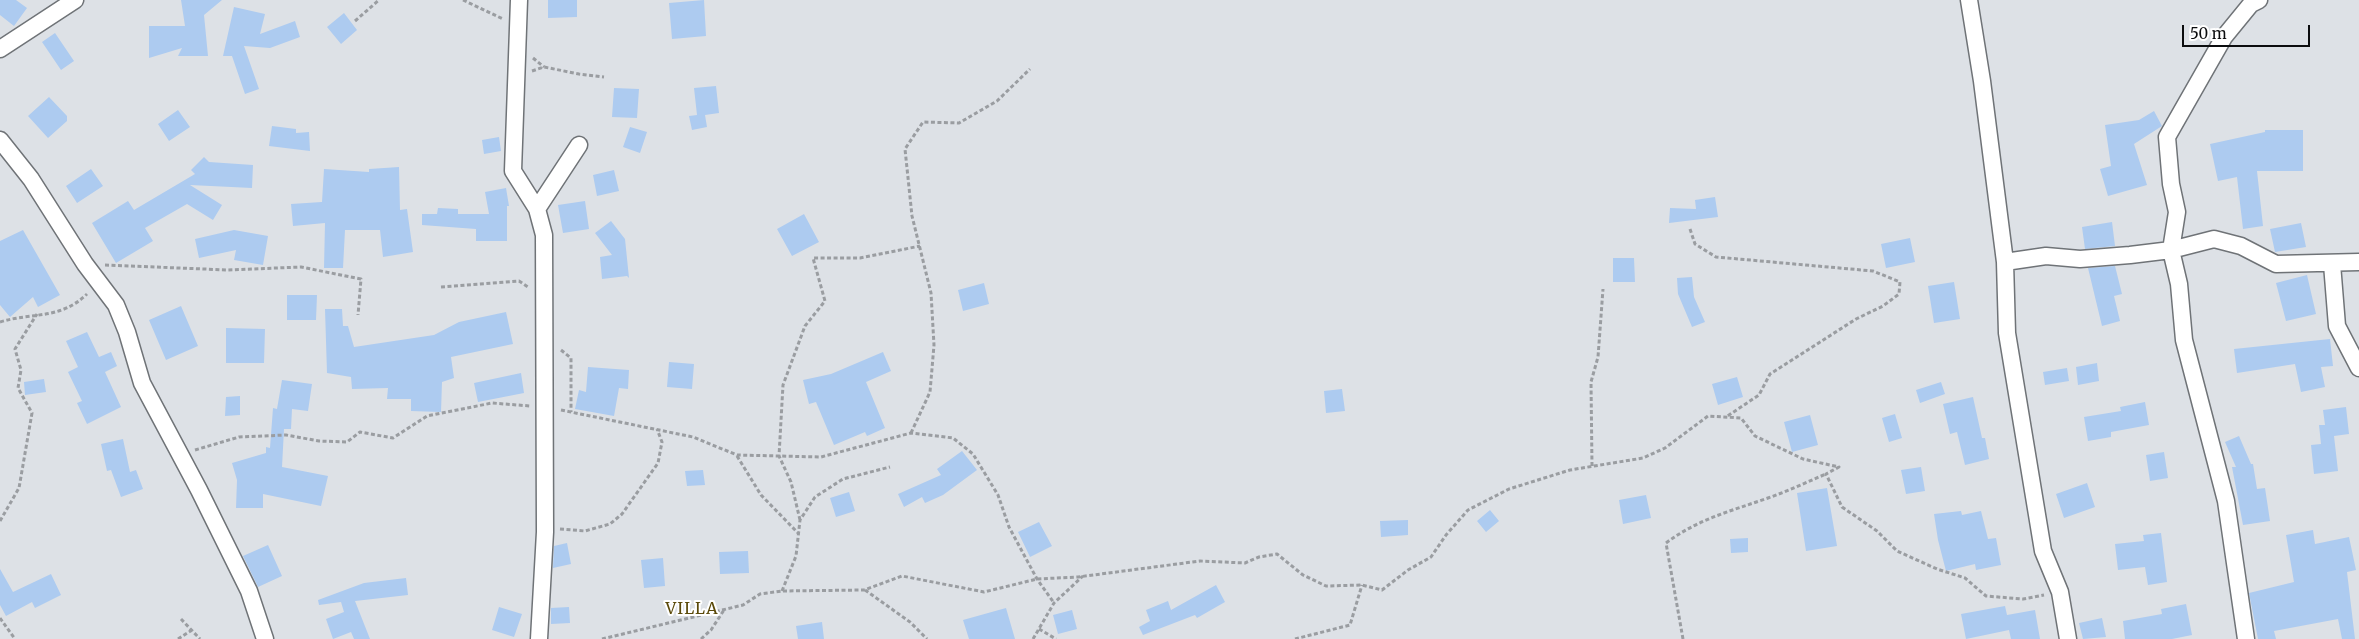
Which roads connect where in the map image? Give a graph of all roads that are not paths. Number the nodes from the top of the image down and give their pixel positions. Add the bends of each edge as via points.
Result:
1 (75, 0) edge
2 (519, 0) edge
3 (1969, 0) edge
4 (2259, 0) edge
5 (0, 49) edge
6 (0, 140) edge
7 (579, 145) dead end
8 (537, 209) junction
9 (2171, 250) junction
10 (2005, 262) junction
11 (2359, 262) edge
12 (2332, 264) junction
13 (2359, 368) edge
14 (264, 639) edge
15 (540, 639) edge
16 (2068, 639) edge
17 (2246, 639) edge

1 - 5 street
2 - 8 street via 513,171
3 - 10 street
4 - 9 street via 2251,4 2224,37 2167,137 2177,212
6 - 14 street via 31,179 84,264 116,305 142,383 249,591
7 - 8 street
8 - 15 street via 544,235 546,406
9 - 10 street via 2080,259 2046,256
9 - 12 street via 2214,239 2241,246 2276,264
9 - 17 street via 2179,284 2184,340 2226,501
10 - 16 street via 2007,333 2042,551 2060,592
11 - 12 street
12 - 13 street via 2337,326

